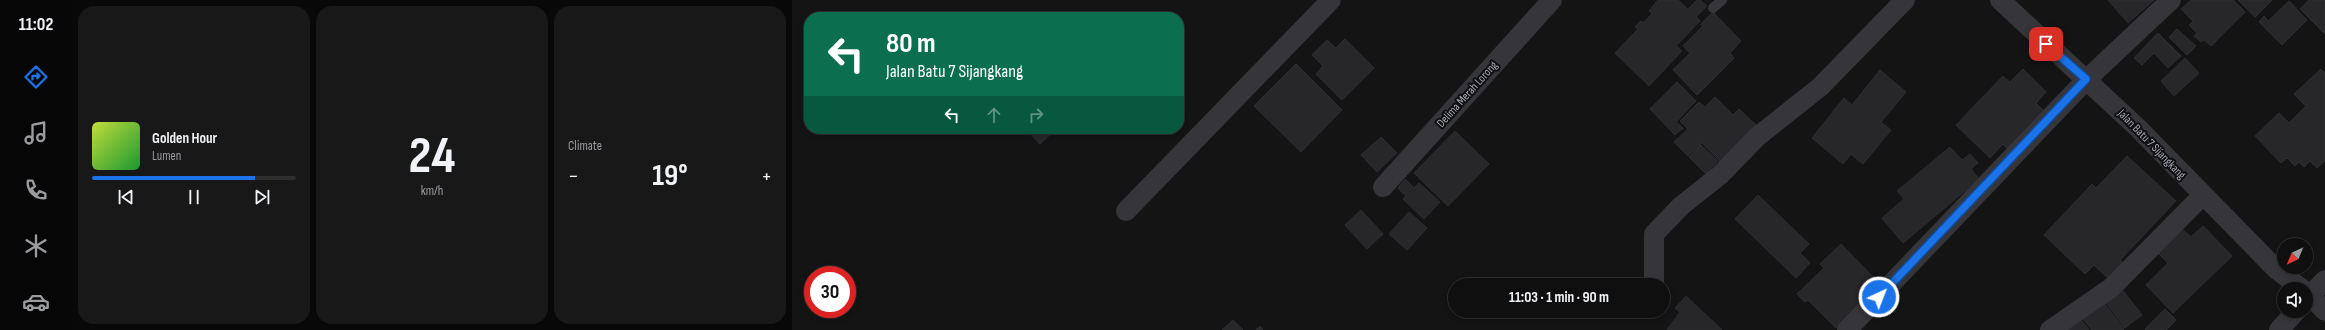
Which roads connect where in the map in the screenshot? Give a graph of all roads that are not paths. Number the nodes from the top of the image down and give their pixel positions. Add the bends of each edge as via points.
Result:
1 (1331, 0) edge
2 (1552, 0) edge
3 (1722, 0) edge
4 (1905, 0) edge
5 (2000, 0) edge
6 (2171, 0) edge
7 (1713, 8) dead end
8 (2086, 79) junction
9 (1382, 187) dead end
10 (2202, 196) junction
11 (1126, 211) dead end
12 (1654, 278) edge
13 (2325, 280) edge
14 (2292, 282) edge
15 (2313, 289) edge
16 (2313, 300) edge
17 (2325, 311) edge
18 (2290, 318) edge
19 (1847, 330) edge
20 (2050, 330) edge
21 (2279, 330) edge

1 - 11 street
2 - 9 street, Delima Merah Lorong
3 - 7 lane
4 - 12 street via 1820,87 1757,136 1720,175 1681,206 1654,234
5 - 8 street, Jalan Batu 7 Sijangkang via 2056,55
6 - 8 street
8 - 10 street, Jalan Batu 7 Sijangkang
8 - 19 street
10 - 14 street, Jalan Batu 7 Sijangkang
10 - 20 street via 2111,288
13 - 15 street
16 - 17 street, Jalan Batu 7 Sijangkang
18 - 21 street

